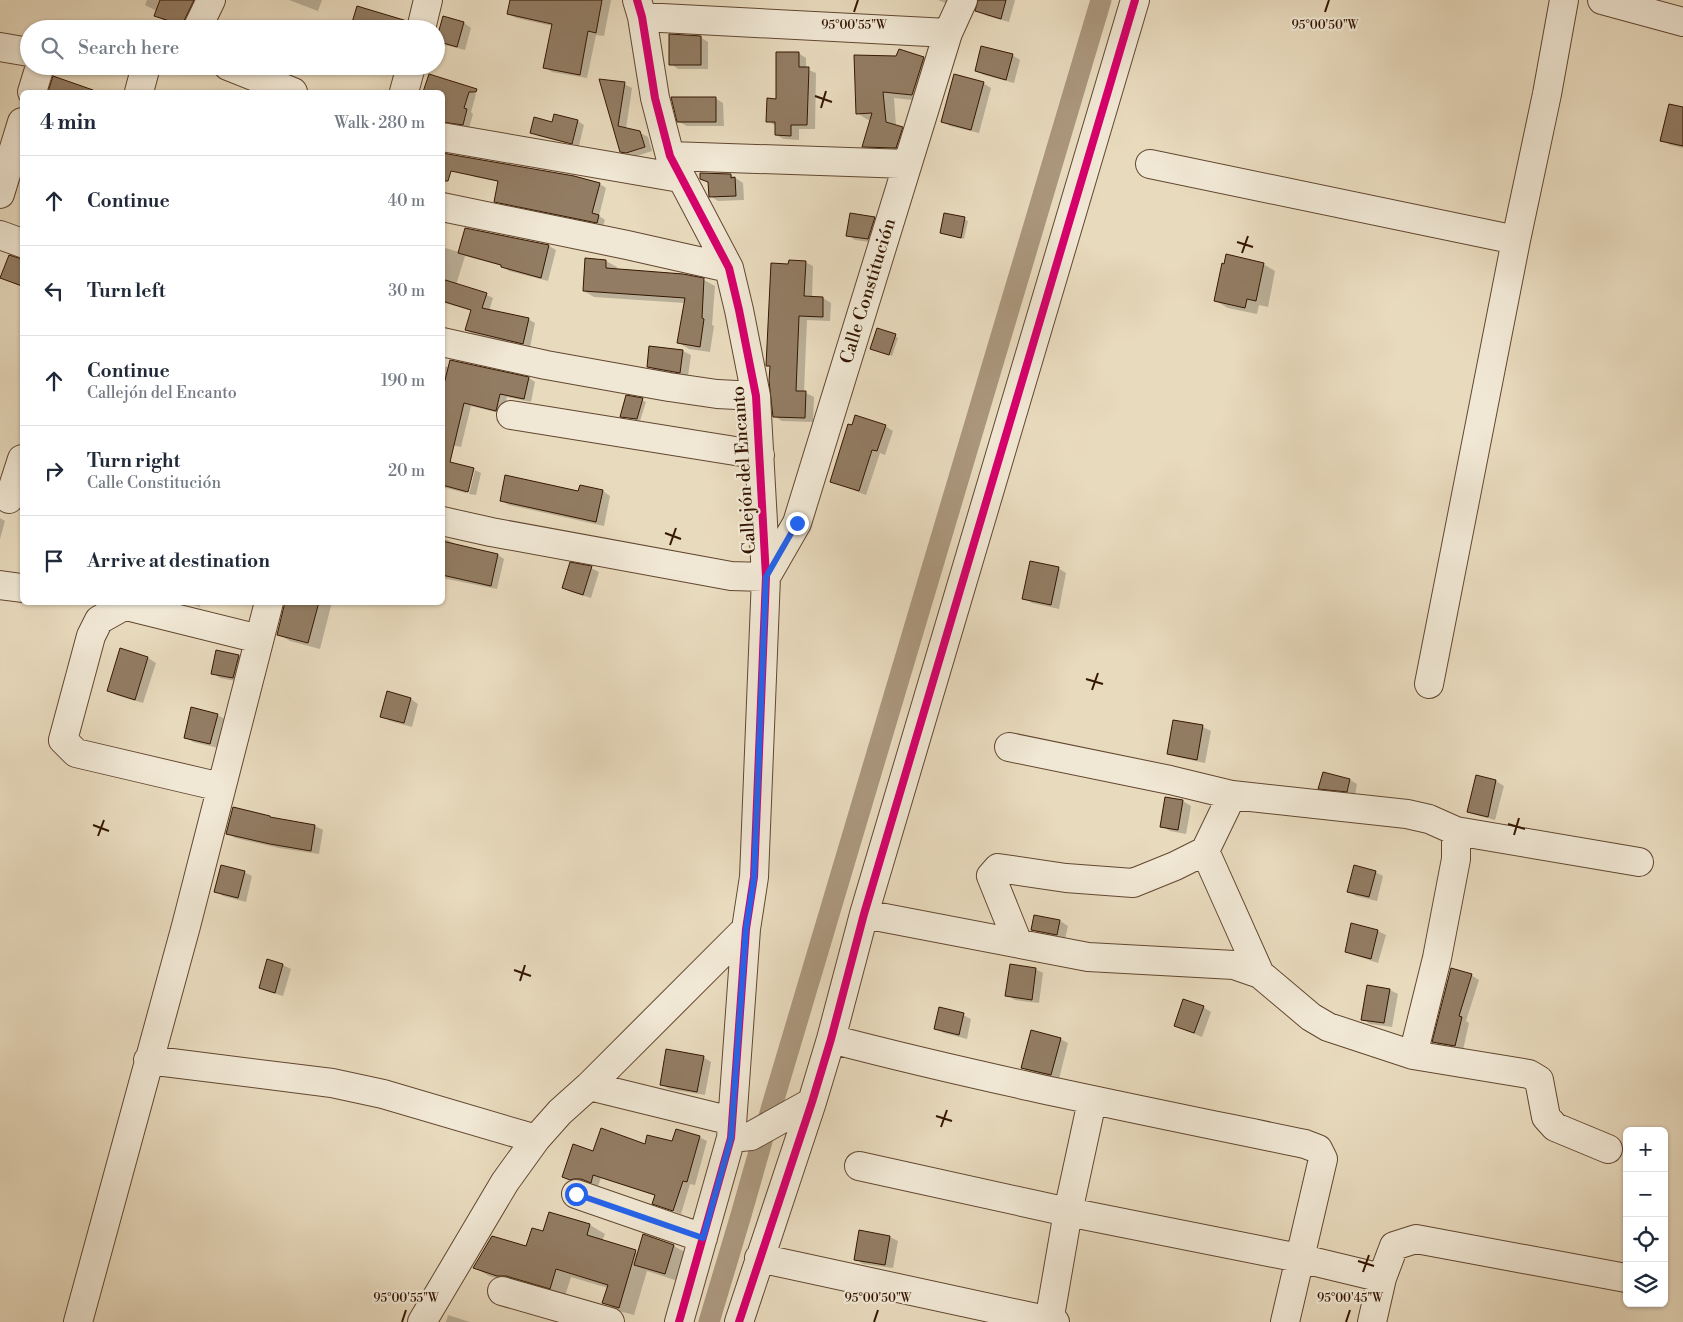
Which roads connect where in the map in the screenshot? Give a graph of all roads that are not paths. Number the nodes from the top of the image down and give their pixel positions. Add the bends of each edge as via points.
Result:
1 (211, 0) edge
2 (428, 0) edge
3 (963, 0) edge
4 (1136, 0) edge
5 (1564, 0) edge
6 (1602, 0) edge
7 (639, 8) edge
8 (201, 20) edge
9 (423, 20) edge
10 (1683, 22) edge
11 (948, 33) junction
12 (0, 47) edge
13 (20, 50) edge
14 (37, 75) edge
15 (144, 75) edge
16 (239, 75) edge
17 (409, 75) edge
18 (252, 85) edge
19 (33, 90) edge
20 (140, 90) edge
21 (281, 90) edge
22 (405, 90) edge
23 (20, 129) edge
24 (445, 136) edge
25 (908, 164) junction
26 (1150, 164) dead end
27 (675, 167) junction
28 (0, 194) edge
29 (445, 208) edge
30 (0, 235) edge
31 (1516, 240) junction
32 (20, 242) edge
33 (728, 268) junction
34 (445, 343) edge
35 (756, 396) junction
36 (511, 414) dead end
37 (760, 455) junction
38 (20, 465) edge
39 (9, 499) dead end
40 (445, 522) edge
41 (766, 577) junction
42 (0, 585) edge
43 (20, 588) edge
44 (116, 605) edge
45 (121, 605) edge
46 (268, 605) edge
47 (259, 639) junction
48 (1430, 684) dead end
49 (1009, 746) dead end
50 (221, 787) junction
51 (1232, 795) junction
52 (1456, 831) junction
53 (1206, 851) junction
54 (1639, 862) dead end
55 (864, 914) junction
56 (746, 929) junction
57 (1018, 943) junction
58 (1260, 974) junction
59 (831, 1039) junction
60 (1413, 1055) junction
61 (148, 1060) junction
62 (589, 1086) junction
63 (1092, 1101) junction
64 (803, 1107) junction
65 (738, 1132) junction
66 (536, 1139) junction
67 (1608, 1149) dead end
68 (858, 1166) dead end
69 (576, 1194) dead end
70 (1068, 1212) junction
71 (703, 1238) junction
72 (760, 1258) junction
73 (1298, 1258) junction
74 (1623, 1277) edge
75 (1382, 1278) junction
76 (502, 1291) dead end
77 (78, 1322) edge
78 (422, 1322) edge
79 (610, 1322) edge
80 (679, 1322) edge
81 (739, 1322) edge
82 (1051, 1322) edge
83 (1285, 1322) edge
84 (1372, 1322) edge

1 - 8 street
2 - 9 street
3 - 11 street, Calle Constitución
4 - 55 street
5 - 31 street
6 - 10 street
7 - 11 street
7 - 27 street, Callejón del Encanto via 656,98
11 - 25 street, Calle Constitución
12 - 13 street
14 - 19 street
15 - 20 street
16 - 18 street
17 - 22 street
18 - 21 street
23 - 28 street
24 - 27 street
25 - 27 street
25 - 41 street, Calle Constitución via 797,523
26 - 31 street
27 - 33 street, Callejón del Encanto
29 - 33 street
30 - 32 street
31 - 48 street
33 - 35 street, Callejón del Encanto
34 - 35 street via 660,385
35 - 37 street, Callejón del Encanto
36 - 37 street
37 - 41 street, Callejón del Encanto
38 - 39 street
40 - 41 street via 731,576
41 - 56 street, Callejón del Encanto via 754,878
42 - 43 street
44 - 50 street via 99,620 91,636 62,740 76,753
45 - 47 street
46 - 47 street
47 - 50 street
49 - 51 street
50 - 61 street
51 - 52 street via 1407,814
51 - 53 street
52 - 54 street
52 - 60 street via 1456,859 1437,958
53 - 57 street via 1133,883 998,868 991,876
53 - 58 street
55 - 57 street
55 - 59 street
56 - 62 street
56 - 65 street, Callejón del Encanto
57 - 58 street via 1088,957 1234,965
58 - 60 street via 1328,1028
59 - 63 street
59 - 64 street
60 - 67 street via 1529,1074 1539,1080 1546,1117 1555,1127
61 - 66 street via 332,1083 383,1094
61 - 77 street
62 - 65 street
62 - 66 street
63 - 70 street
63 - 73 street via 1318,1149 1323,1158
64 - 65 street
64 - 72 street
65 - 71 street, Callejón del Encanto
66 - 78 street via 505,1182
68 - 70 street
69 - 71 street
70 - 73 street
70 - 82 street
71 - 80 street, Callejón del Encanto
72 - 81 street
72 - 82 street
73 - 75 street
73 - 83 street
74 - 75 street via 1416,1240 1394,1246
75 - 84 street
76 - 79 street

